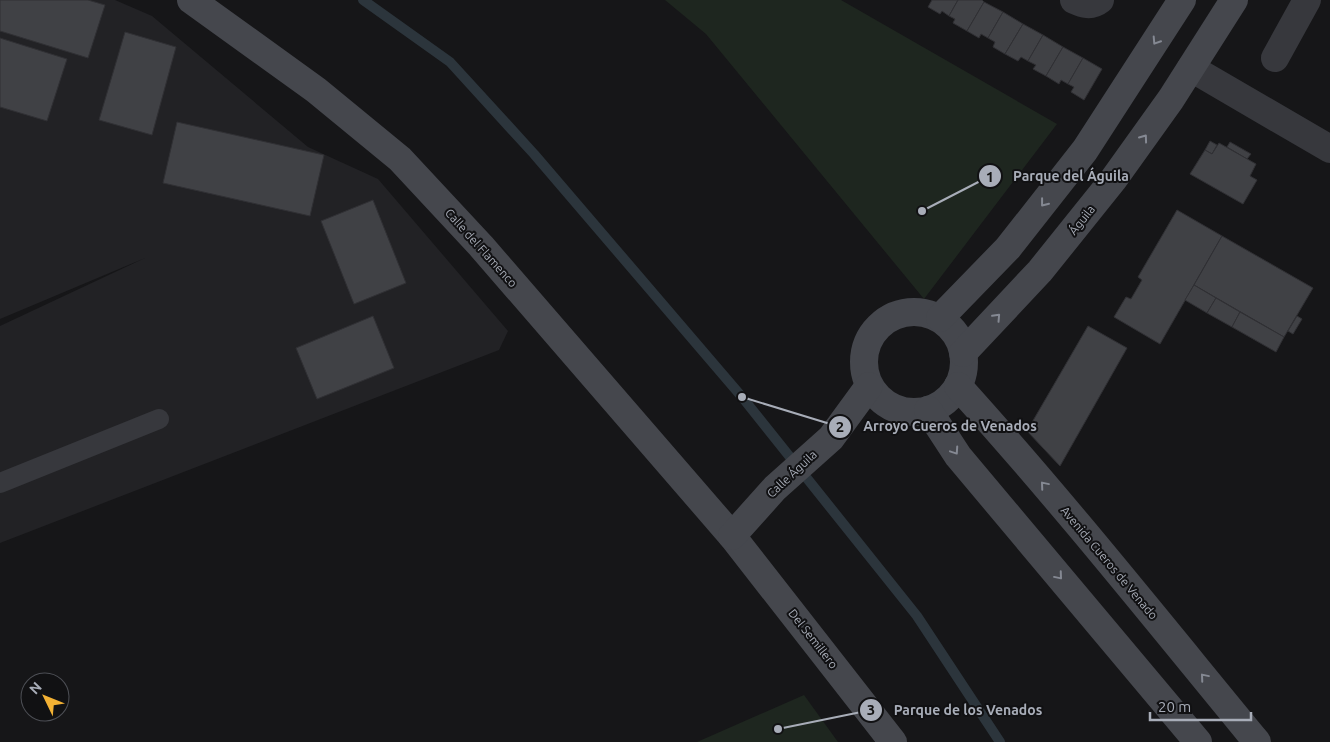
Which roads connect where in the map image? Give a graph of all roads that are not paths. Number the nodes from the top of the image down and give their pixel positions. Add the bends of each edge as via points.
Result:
1 (191, 0) edge
2 (1074, 0) edge
3 (1100, 0) edge
4 (1182, 0) edge
5 (1234, 0) edge
6 (1302, 2) edge
7 (1275, 58) dead end
8 (1191, 68) junction
9 (1330, 149) edge
10 (940, 318) junction
11 (963, 353) junction
12 (870, 386) junction
13 (958, 386) junction
14 (928, 410) junction
15 (159, 419) dead end
16 (0, 484) edge
17 (732, 536) junction
18 (893, 742) edge
19 (1198, 742) edge
20 (1257, 742) edge

1 - 17 street, Calle del Flamenco via 316,90 400,158 481,246
2 - 3 street via 1084,4 1095,4
4 -> 10 street via 1085,150 1008,248
5 - 8 street, Águila
6 - 7 street
8 - 9 street
11 -> 8 street, Águila via 1040,272 1113,180
10 - 11 street via 955,333
10 - 12 street via 922,312 903,312 886,320 872,334 864,351 864,369
11 - 13 street via 964,370
12 - 14 street via 884,403 905,412
12 - 17 street, Calle Águila via 831,438 775,488
13 - 14 street via 945,401
20 -> 13 street, Avenida Cueros de Venado
14 -> 19 street via 958,456
15 - 16 lane
17 - 18 street, Del Semillero

